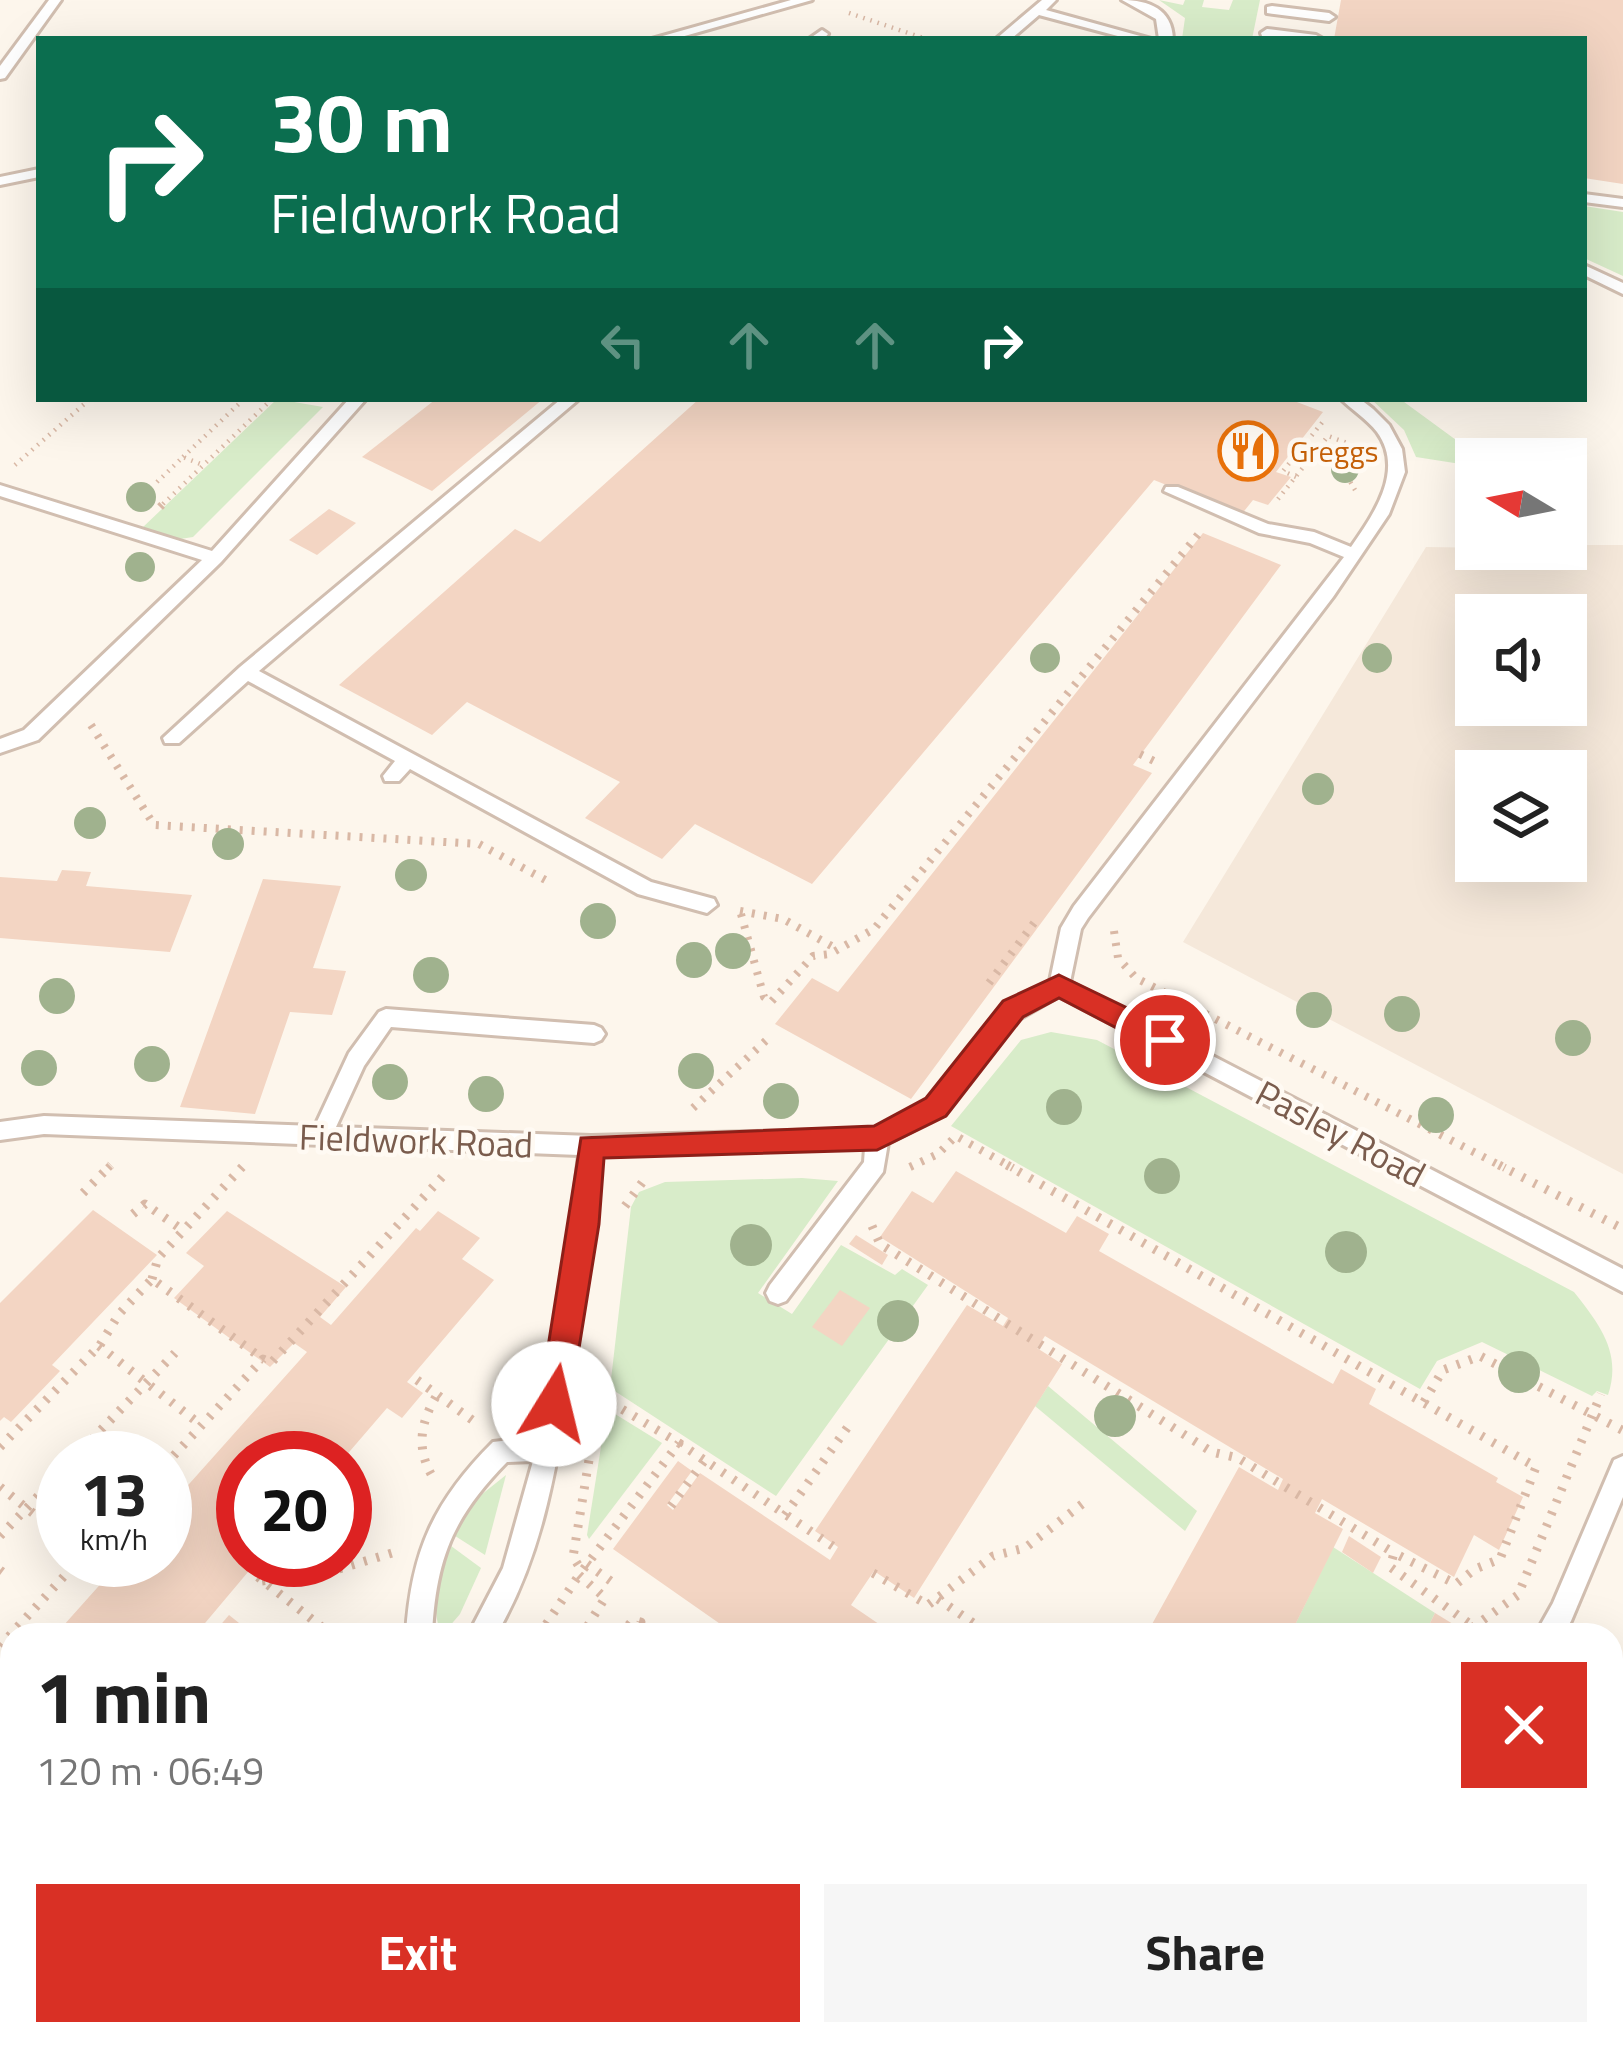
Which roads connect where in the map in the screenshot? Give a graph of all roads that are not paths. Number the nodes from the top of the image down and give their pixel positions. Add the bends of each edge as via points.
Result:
1 (55, 0) edge
2 (806, 0) edge
3 (1050, 0) edge
4 (1128, 0) edge
5 (722, 1) edge
6 (1274, 5) edge
7 (764, 10) junction
8 (1036, 11) junction
9 (1329, 17) dead end
10 (670, 36) edge
11 (1007, 36) edge
12 (1132, 36) edge
13 (1166, 36) edge
14 (1267, 36) edge
15 (0, 75) edge
16 (36, 174) edge
17 (0, 181) edge
18 (1587, 198) edge
19 (1623, 203) edge
20 (1587, 270) edge
21 (1623, 289) edge
22 (355, 402) edge
23 (567, 402) edge
24 (1352, 402) edge
25 (0, 490) edge
26 (1172, 491) dead end
27 (1352, 554) junction
28 (215, 558) junction
29 (246, 671) junction
30 (172, 738) dead end
31 (0, 746) edge
32 (409, 759) junction
33 (392, 776) dead end
34 (706, 905) road end
35 (1059, 986) junction
36 (594, 1034) dead end
37 (0, 1131) edge
38 (321, 1137) junction
39 (877, 1138) junction
40 (591, 1146) junction
41 (1623, 1281) edge
42 (778, 1293) dead end
43 (547, 1449) junction
44 (1623, 1468) edge
45 (1614, 1517) edge
46 (420, 1623) edge
47 (488, 1623) edge
48 (1555, 1623) edge

1 - 15 lane
2 - 7 lane
3 - 8 lane
4 - 13 lane via 1163,16
5 - 7 lane
6 - 9 lane
6 - 14 lane
7 - 10 lane
8 - 11 lane
8 - 12 lane
16 - 17 lane
18 - 19 lane
20 - 21 lane
22 - 28 lane
23 - 29 lane
24 - 27 lane via 1385,430 1397,464 1389,496
25 - 28 lane
26 - 27 lane
27 - 35 lane via 1081,912
28 - 31 lane via 31,735
29 - 30 lane
29 - 32 lane
32 - 33 lane
32 - 34 lane via 645,888
35 - 39 lane, Fieldwork Road via 1013,1009 936,1107
35 - 41 lane, Pasley Road
36 - 38 lane via 386,1018 346,1076
37 - 38 lane, Fieldwork Road via 44,1125
38 - 40 lane, Fieldwork Road
39 - 40 lane, Fieldwork Road
39 - 42 lane via 875,1165
40 - 43 lane
43 - 46 lane via 502,1450 464,1486 438,1529
43 - 47 lane via 512,1584
44 - 45 lane
45 - 48 lane

